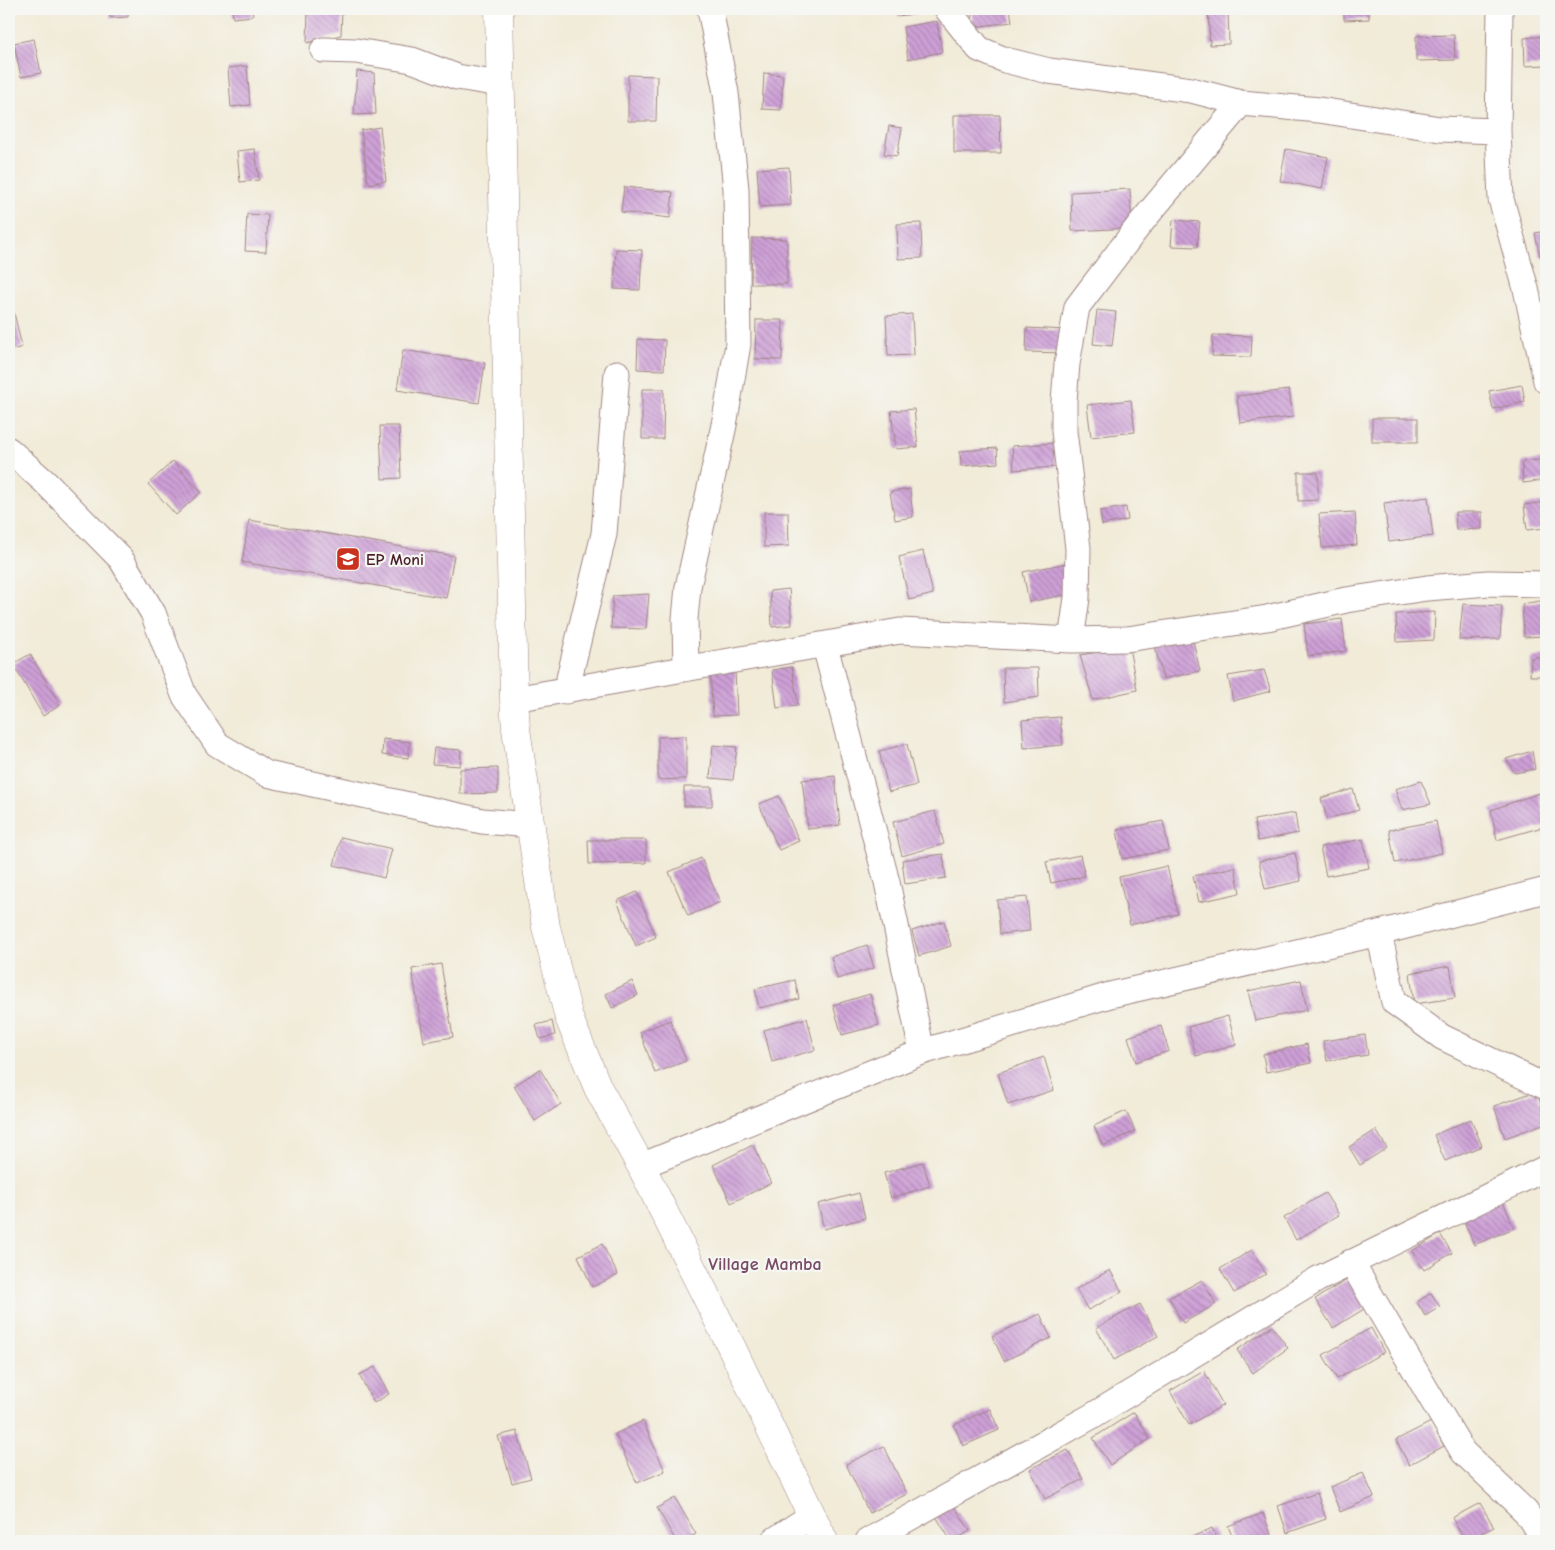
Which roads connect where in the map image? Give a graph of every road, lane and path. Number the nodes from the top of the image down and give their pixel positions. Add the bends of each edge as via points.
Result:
1 (499, 9) edge
2 (710, 9) edge
3 (947, 9) edge
4 (1500, 9) edge
5 (323, 50) dead end
6 (500, 84) junction
7 (1242, 103) junction
8 (1498, 131) junction
9 (617, 374) dead end
10 (1546, 381) edge
11 (9, 450) edge
12 (1546, 584) edge
13 (1071, 640) junction
14 (825, 646) junction
15 (686, 668) junction
16 (566, 691) junction
17 (514, 699) junction
18 (531, 825) junction
19 (1546, 890) edge
20 (1379, 934) junction
21 (922, 1052) junction
22 (1546, 1087) edge
23 (641, 1166) junction
24 (1546, 1168) edge
25 (1351, 1262) junction
26 (811, 1516) junction
27 (774, 1541) edge
28 (824, 1541) edge
29 (868, 1541) edge
30 (1544, 1541) edge

1 - 6 street
2 - 15 street via 726,93 736,189 738,344 724,425 688,587
3 - 7 street via 979,49 1005,60 1049,71 1191,90
4 - 8 street
5 - 6 street via 356,51 412,60 457,77
6 - 17 street
7 - 8 street via 1319,110 1440,129
7 - 13 street via 1140,224 1077,307 1064,401 1064,432 1078,548 1077,598
8 - 10 street via 1501,199 1526,289
9 - 16 street via 604,534
11 - 18 street via 121,559 153,613 184,695 217,744 267,774 482,821
12 - 13 street via 1428,588 1127,640
13 - 14 street via 900,632
14 - 15 street
14 - 21 street via 887,882
15 - 16 street
16 - 17 street
17 - 18 street
18 - 23 street via 546,927 570,1018 598,1088
19 - 20 street
20 - 21 street via 1110,995
20 - 22 street via 1394,1002 1442,1037
21 - 23 street
23 - 26 street
24 - 25 street
25 - 29 street via 1092,1416
25 - 30 street via 1463,1452 1526,1512
26 - 27 street
26 - 28 street

